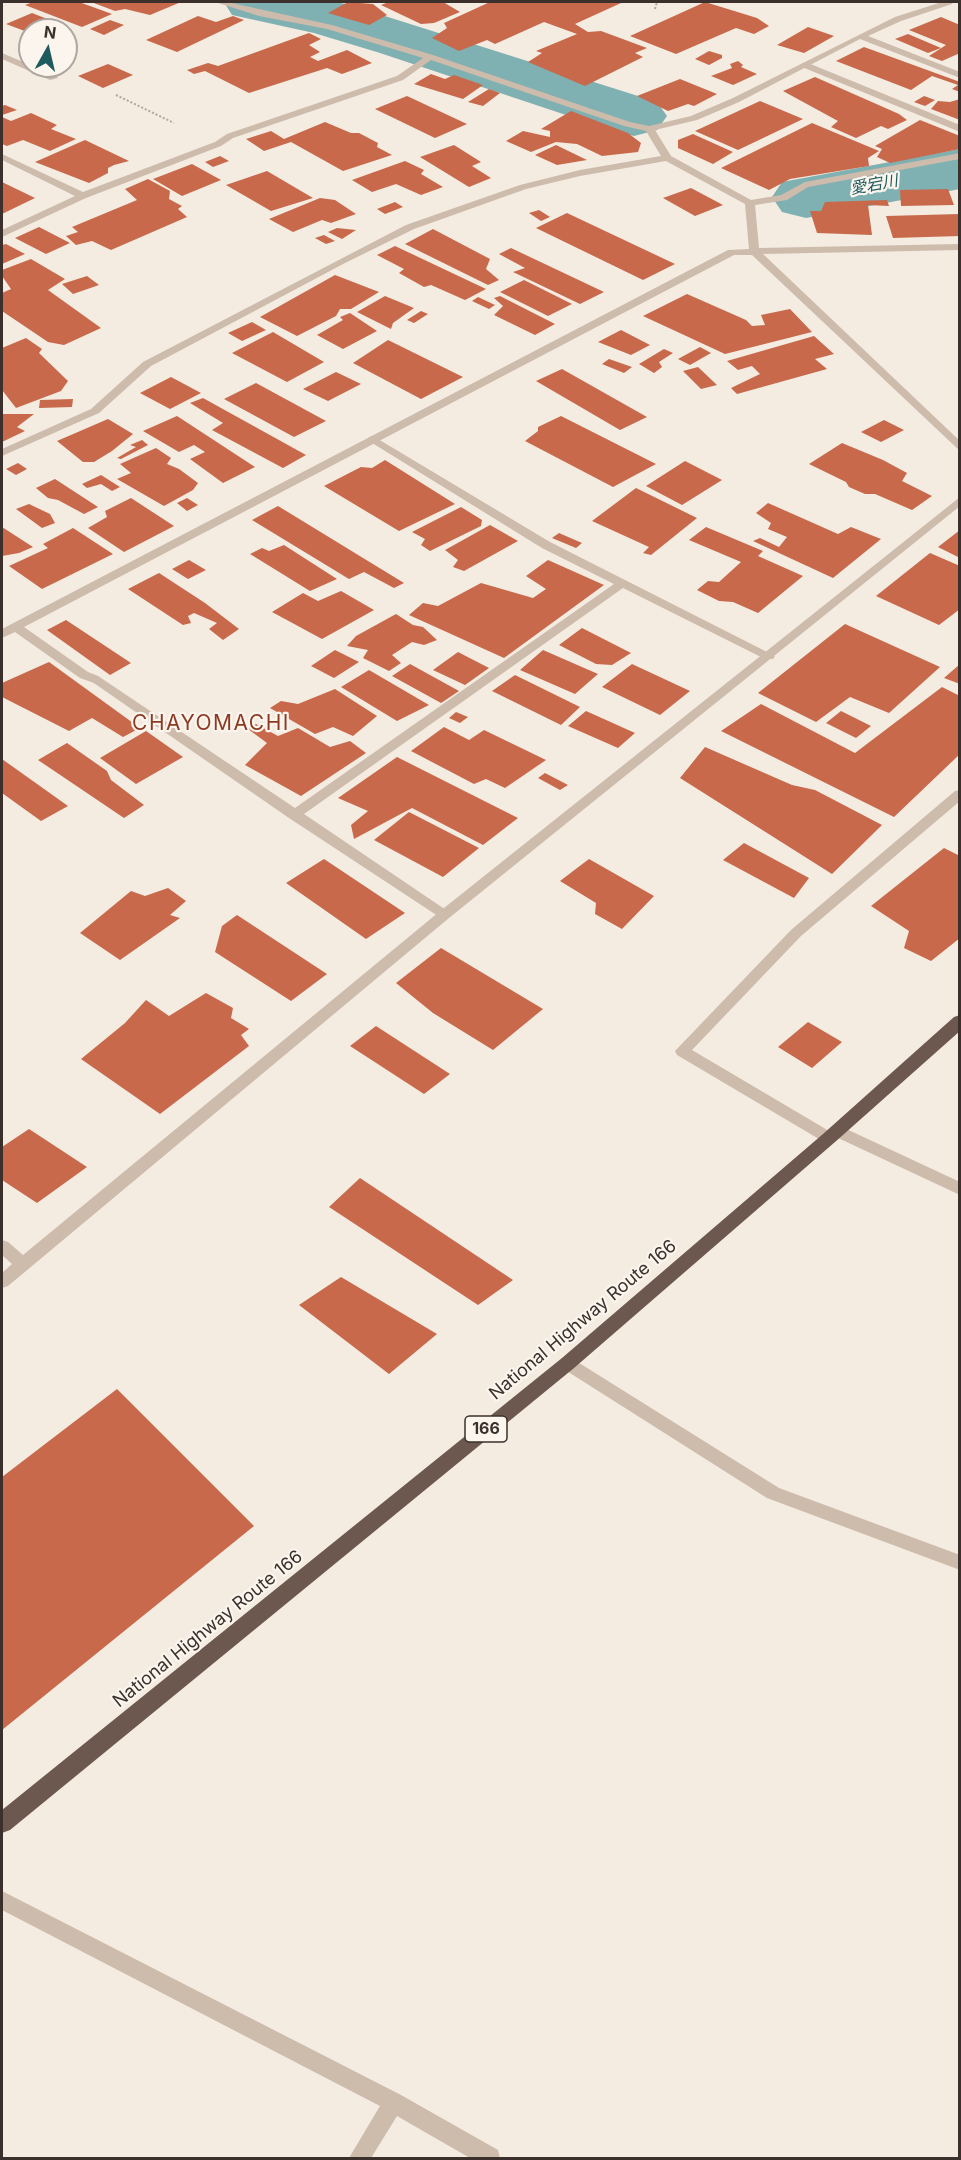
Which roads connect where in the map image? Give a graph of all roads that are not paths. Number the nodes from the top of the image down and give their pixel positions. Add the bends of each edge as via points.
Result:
1 (219, 2) edge
2 (949, 2) edge
3 (860, 36) junction
4 (2, 56) edge
5 (430, 57) junction
6 (18, 63) edge
7 (805, 65) junction
8 (960, 75) edge
9 (649, 129) junction
10 (960, 129) edge
11 (960, 156) edge
12 (2, 157) edge
13 (667, 158) junction
14 (83, 196) junction
15 (750, 203) junction
16 (2, 234) edge
17 (960, 247) edge
18 (754, 251) junction
19 (373, 440) junction
20 (960, 448) edge
21 (2, 453) edge
22 (960, 500) edge
23 (623, 583) junction
24 (2, 620) edge
25 (10, 630) edge
26 (769, 656) junction
27 (960, 794) edge
28 (294, 815) junction
29 (444, 915) junction
30 (960, 1021) edge
31 (833, 1134) junction
32 (960, 1189) edge
33 (2, 1245) edge
34 (23, 1264) junction
35 (2, 1282) edge
36 (568, 1363) junction
37 (960, 1563) edge
38 (2, 1823) edge
39 (2, 1900) edge
40 (394, 2102) junction
41 (359, 2158) edge
42 (490, 2158) edge

1 - 5 street via 329,27
2 - 3 street
3 - 7 street
3 - 8 street
4 - 6 street
5 - 9 street
5 - 14 street via 400,78 230,136
7 - 9 street via 694,118
7 - 10 street
9 - 13 street
11 - 15 street via 805,186 784,198
12 - 14 street
13 - 15 street
13 - 21 street via 591,170 523,187 411,227 147,364 95,411
14 - 16 street
15 - 18 street
17 - 18 street
18 - 19 street via 732,252
18 - 20 street
19 - 23 street via 546,545
19 - 25 street
22 - 26 street
23 - 26 street
23 - 28 street
24 - 25 street
25 - 28 street via 94,679
26 - 29 street
27 - 31 street via 796,933 682,1051
28 - 29 street
29 - 34 street
30 - 31 highway, National Highway Route 166 / 166
31 - 32 street
31 - 36 highway, National Highway Route 166 / 166
33 - 34 street
34 - 35 street
36 - 37 street via 773,1493
36 - 38 highway, National Highway Route 166 / 166
39 - 40 street
40 - 41 street
40 - 42 street

